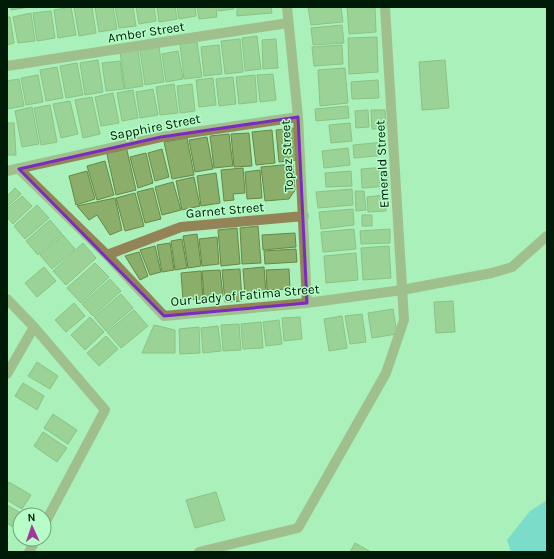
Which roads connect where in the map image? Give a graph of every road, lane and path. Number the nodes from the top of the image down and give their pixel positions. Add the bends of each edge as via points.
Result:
1 (287, 7) edge
2 (385, 7) edge
3 (288, 23) junction
4 (7, 66) edge
5 (298, 117) junction
6 (19, 169) junction
7 (7, 171) edge
8 (304, 216) junction
9 (547, 236) edge
10 (107, 256) junction
11 (402, 290) junction
12 (7, 299) edge
13 (307, 303) junction
14 (34, 328) junction
15 (7, 374) edge
16 (52, 510) edge
17 (199, 552) edge

1 - 3 street, Topaz Street
2 - 11 street, Emerald Street
3 - 4 street, Amber Street
3 - 5 street, Topaz Street
5 - 6 street, Sapphire Street via 161,137
5 - 8 street, Topaz Street
6 - 7 street
6 - 10 street, Our Lady of Fatima Street
8 - 10 street, Garnet Street via 181,227
8 - 13 street, Topaz Street
9 - 11 street, Our Lady of Fatima Street via 528,255 512,266 492,273
10 - 13 street, Our Lady of Fatima Street via 164,316
11 - 13 street, Our Lady of Fatima Street
11 - 17 street, Emerald Street via 404,320 386,373 298,528
12 - 14 street
14 - 15 street
14 - 16 street via 105,410

